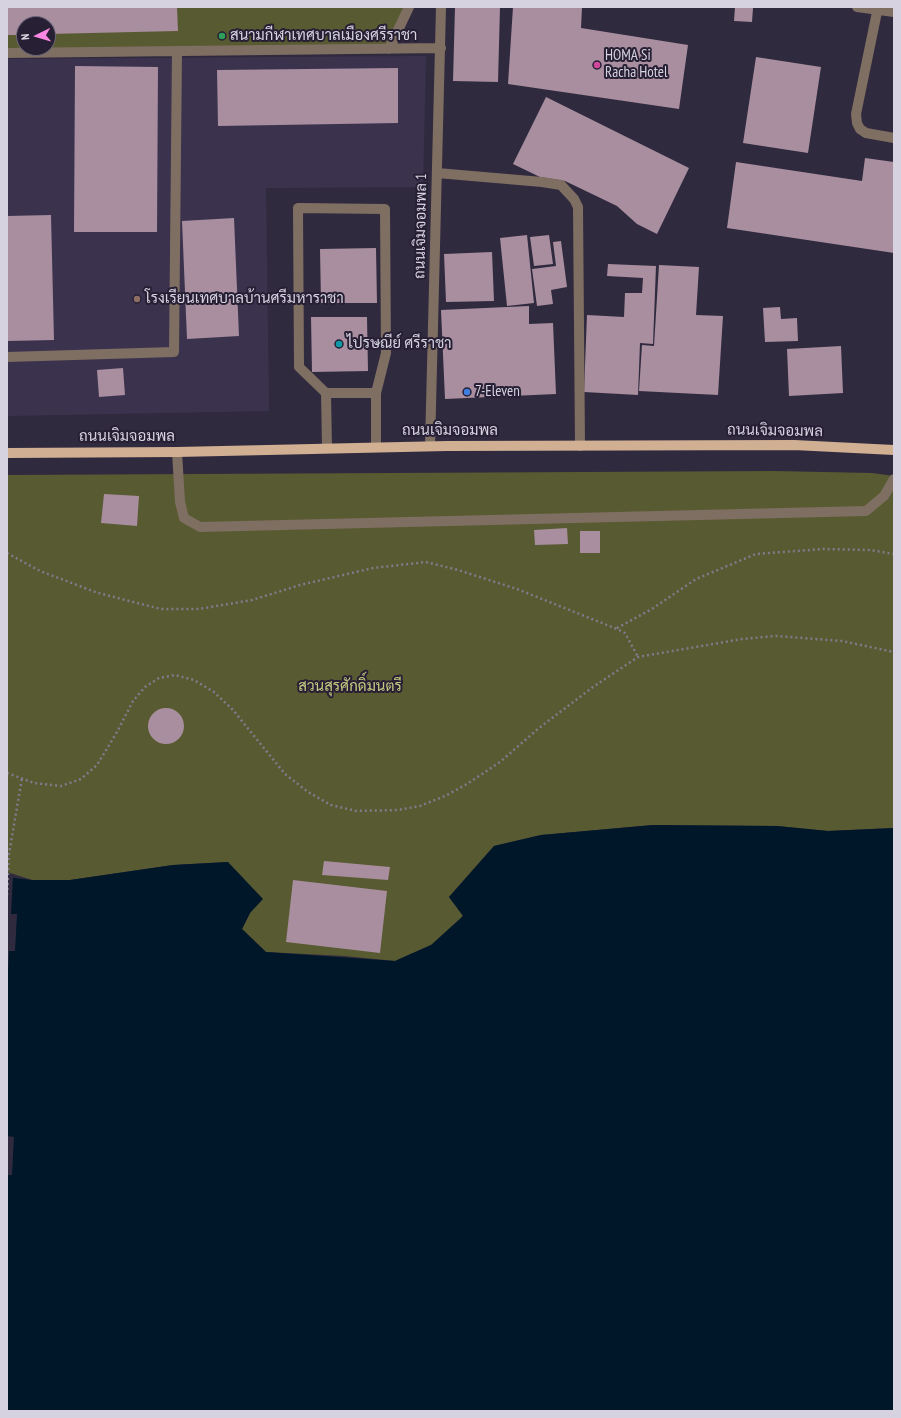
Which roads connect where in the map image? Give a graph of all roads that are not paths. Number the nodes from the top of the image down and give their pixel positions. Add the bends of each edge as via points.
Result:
1 (409, 7) edge
2 (441, 7) edge
3 (857, 7) edge
4 (878, 8) edge
5 (894, 12) edge
6 (440, 48) junction
7 (389, 49) junction
8 (177, 51) junction
9 (7, 53) edge
10 (894, 138) edge
11 (437, 173) junction
12 (7, 357) edge
13 (326, 393) junction
14 (376, 393) junction
15 (430, 446) junction
16 (580, 446) junction
17 (376, 447) junction
18 (327, 448) junction
19 (894, 450) edge
20 (177, 452) junction
21 (7, 453) edge
22 (894, 479) edge

1 - 7 street
2 - 6 street, ถนนเจิมจอมพล 1
3 - 4 street
4 - 5 street
4 - 10 street via 856,114 857,123 866,133
6 - 7 street
6 - 11 street, ถนนเจิมจอมพล 1
7 - 8 street
8 - 9 street
8 - 12 street via 174,352
11 - 15 street, ถนนเจิมจอมพล 1
11 - 16 street via 561,185 574,199 578,207
13 - 14 street
13 - 14 street via 299,367 298,208 385,208 386,353
13 - 18 street
14 - 17 street
15 - 16 main road, ถนนเจิมจอมพล
15 - 17 main road, ถนนเจิมจอมพล
16 - 19 main road, ถนนเจิมจอมพล via 794,445
17 - 18 main road, ถนนเจิมจอมพล
18 - 20 main road, ถนนเจิมจอมพล
20 - 21 main road, ถนนเจิมจอมพล
20 - 22 street via 180,502 184,518 200,527 866,511 884,496

